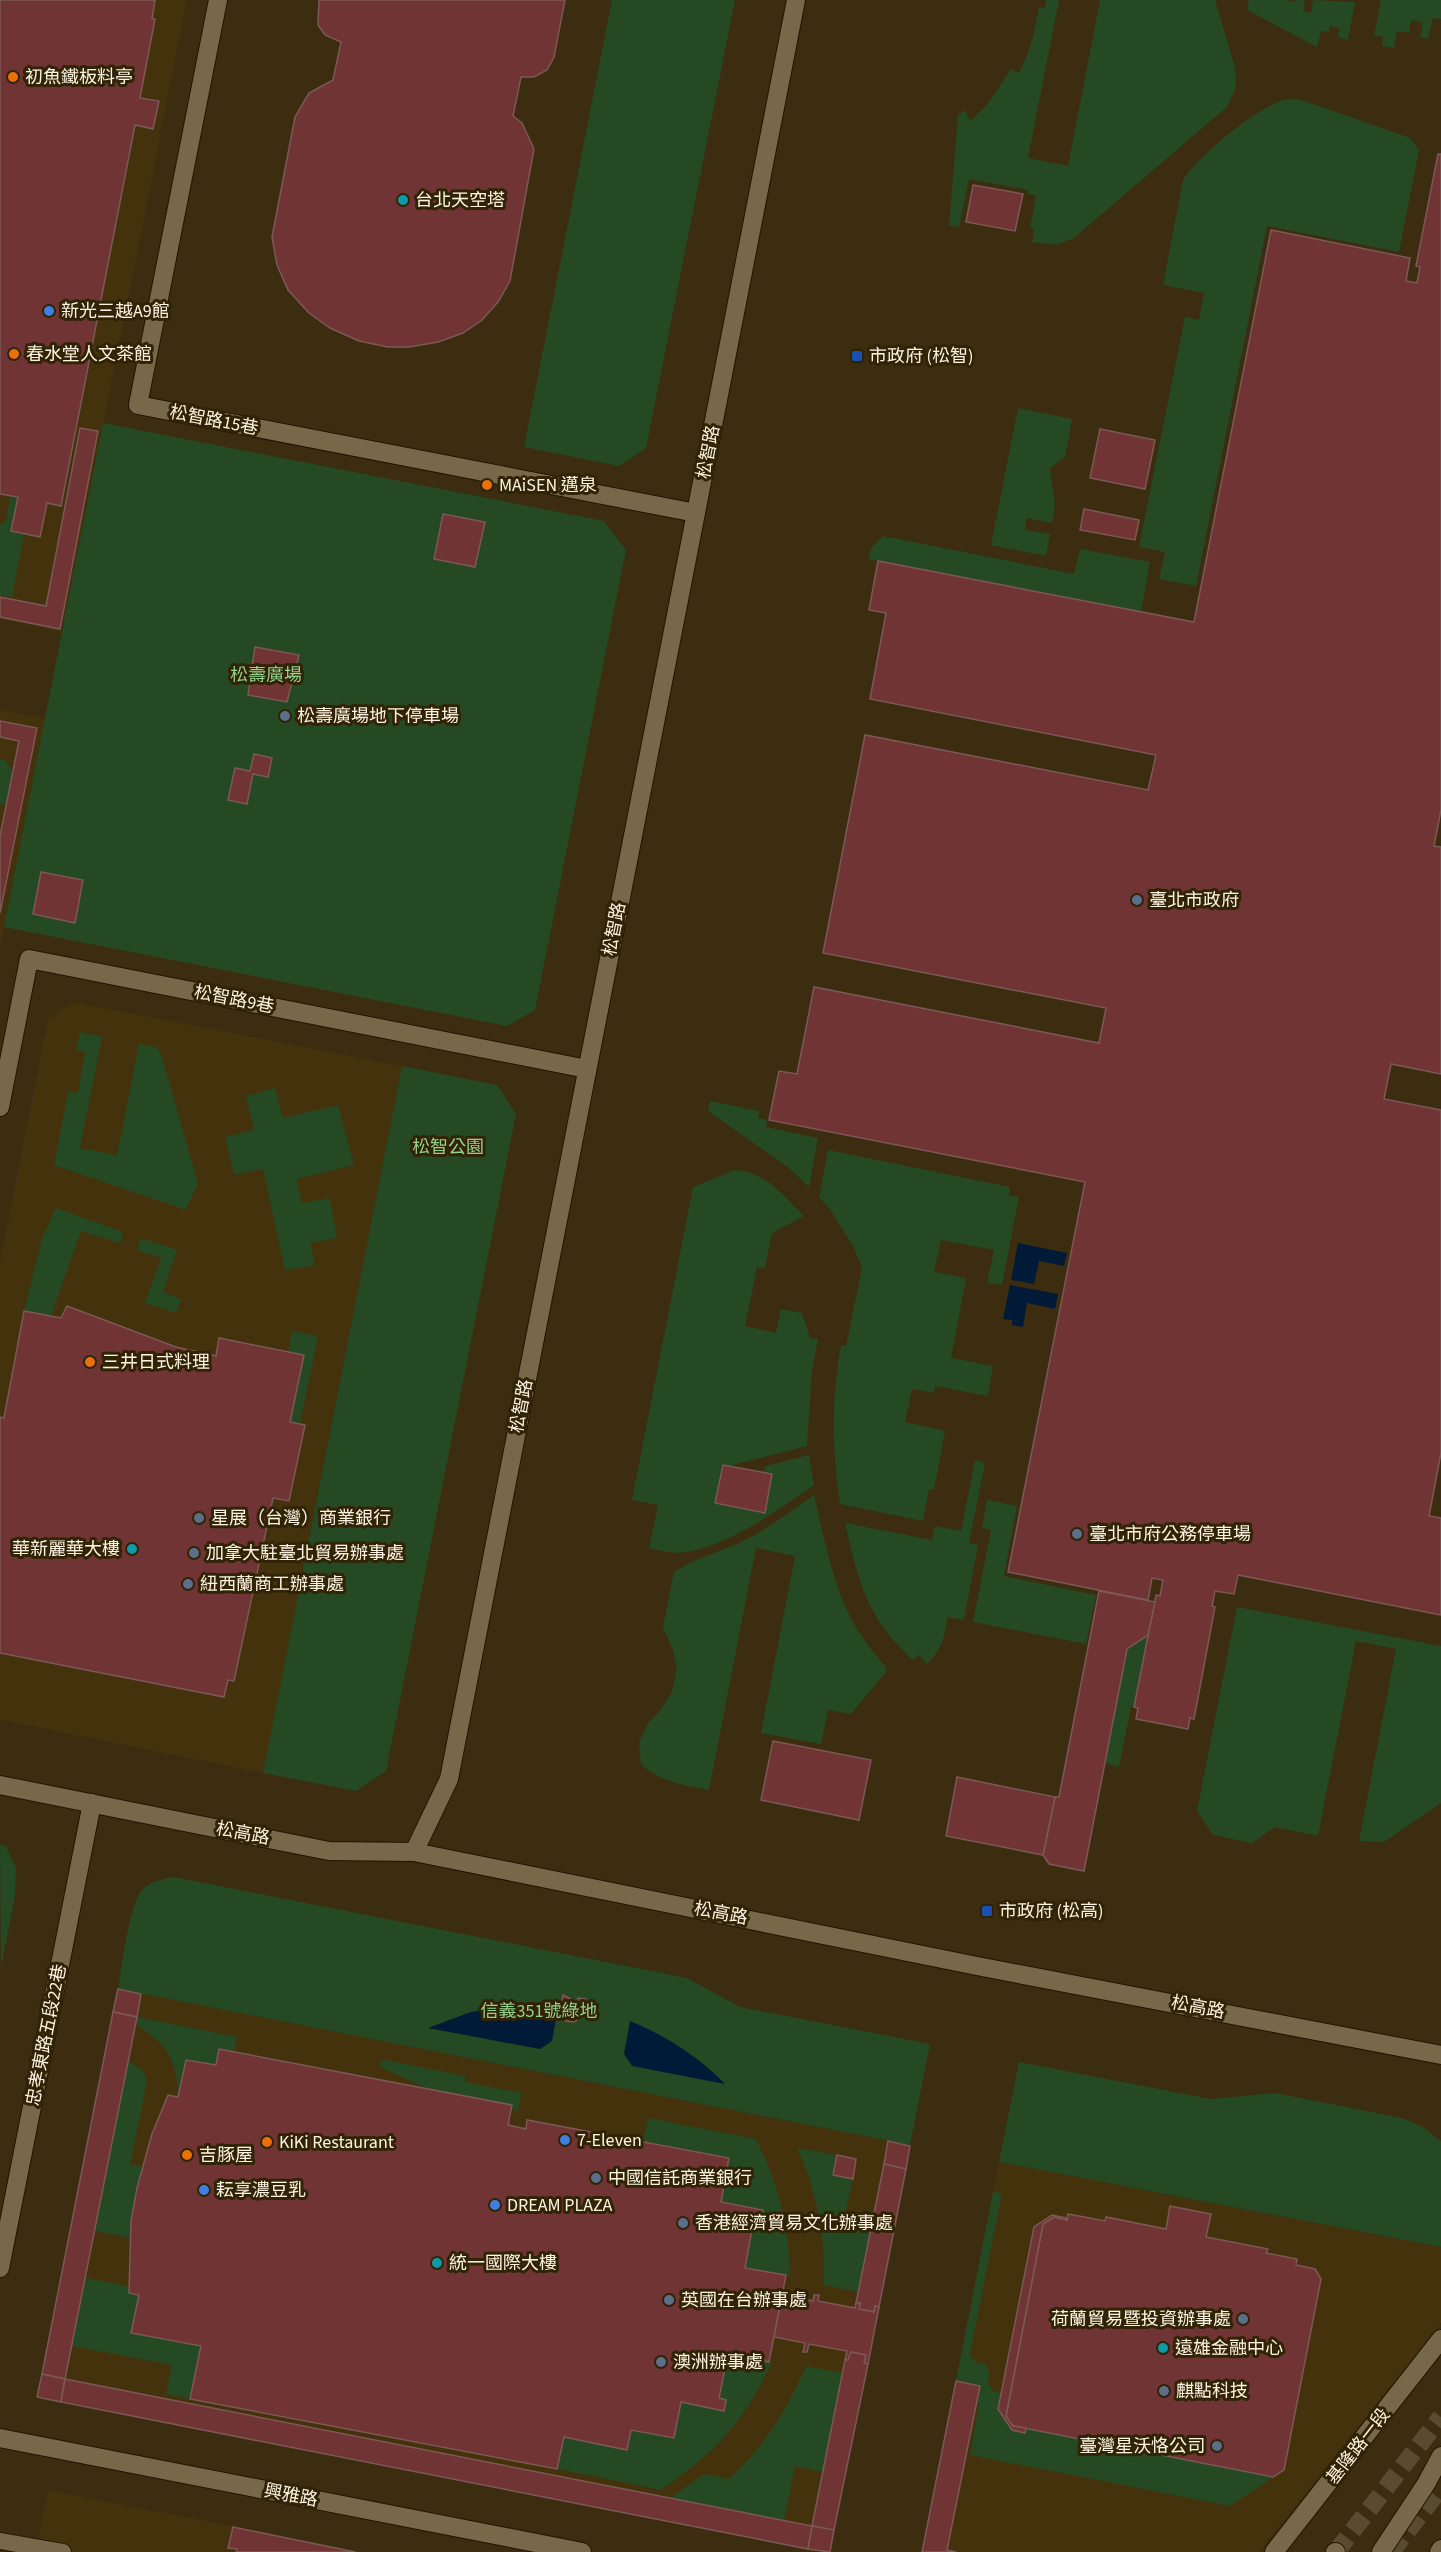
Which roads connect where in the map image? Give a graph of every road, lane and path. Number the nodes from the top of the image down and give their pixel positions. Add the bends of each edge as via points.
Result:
1 (218, 0) edge
2 (796, 0) edge
3 (696, 513) junction
4 (587, 1069) junction
5 (0, 1107) edge
6 (0, 1785) edge
7 (92, 1803) junction
8 (414, 1852) junction
9 (1441, 2055) edge
10 (0, 2268) edge
11 (1441, 2339) edge
12 (0, 2438) edge
13 (1441, 2456) edge
14 (0, 2541) edge
15 (63, 2552) edge
16 (582, 2552) edge
17 (1274, 2552) edge
18 (1381, 2552) edge

1 - 3 street, 松智路15巷 via 138,405
2 - 3 street, 松智路
3 - 4 street, 松智路
4 - 5 street, 松智路9巷 via 29,959
4 - 8 street, 松智路 via 448,1779
6 - 7 street, 松高路
7 - 8 street, 松高路 via 329,1851
7 - 10 street, 忠孝東路五段22巷
8 - 9 street, 松高路
11 - 17 street, 基隆路一段
12 - 16 street, 興雅路
13 - 18 street
14 - 15 lane

